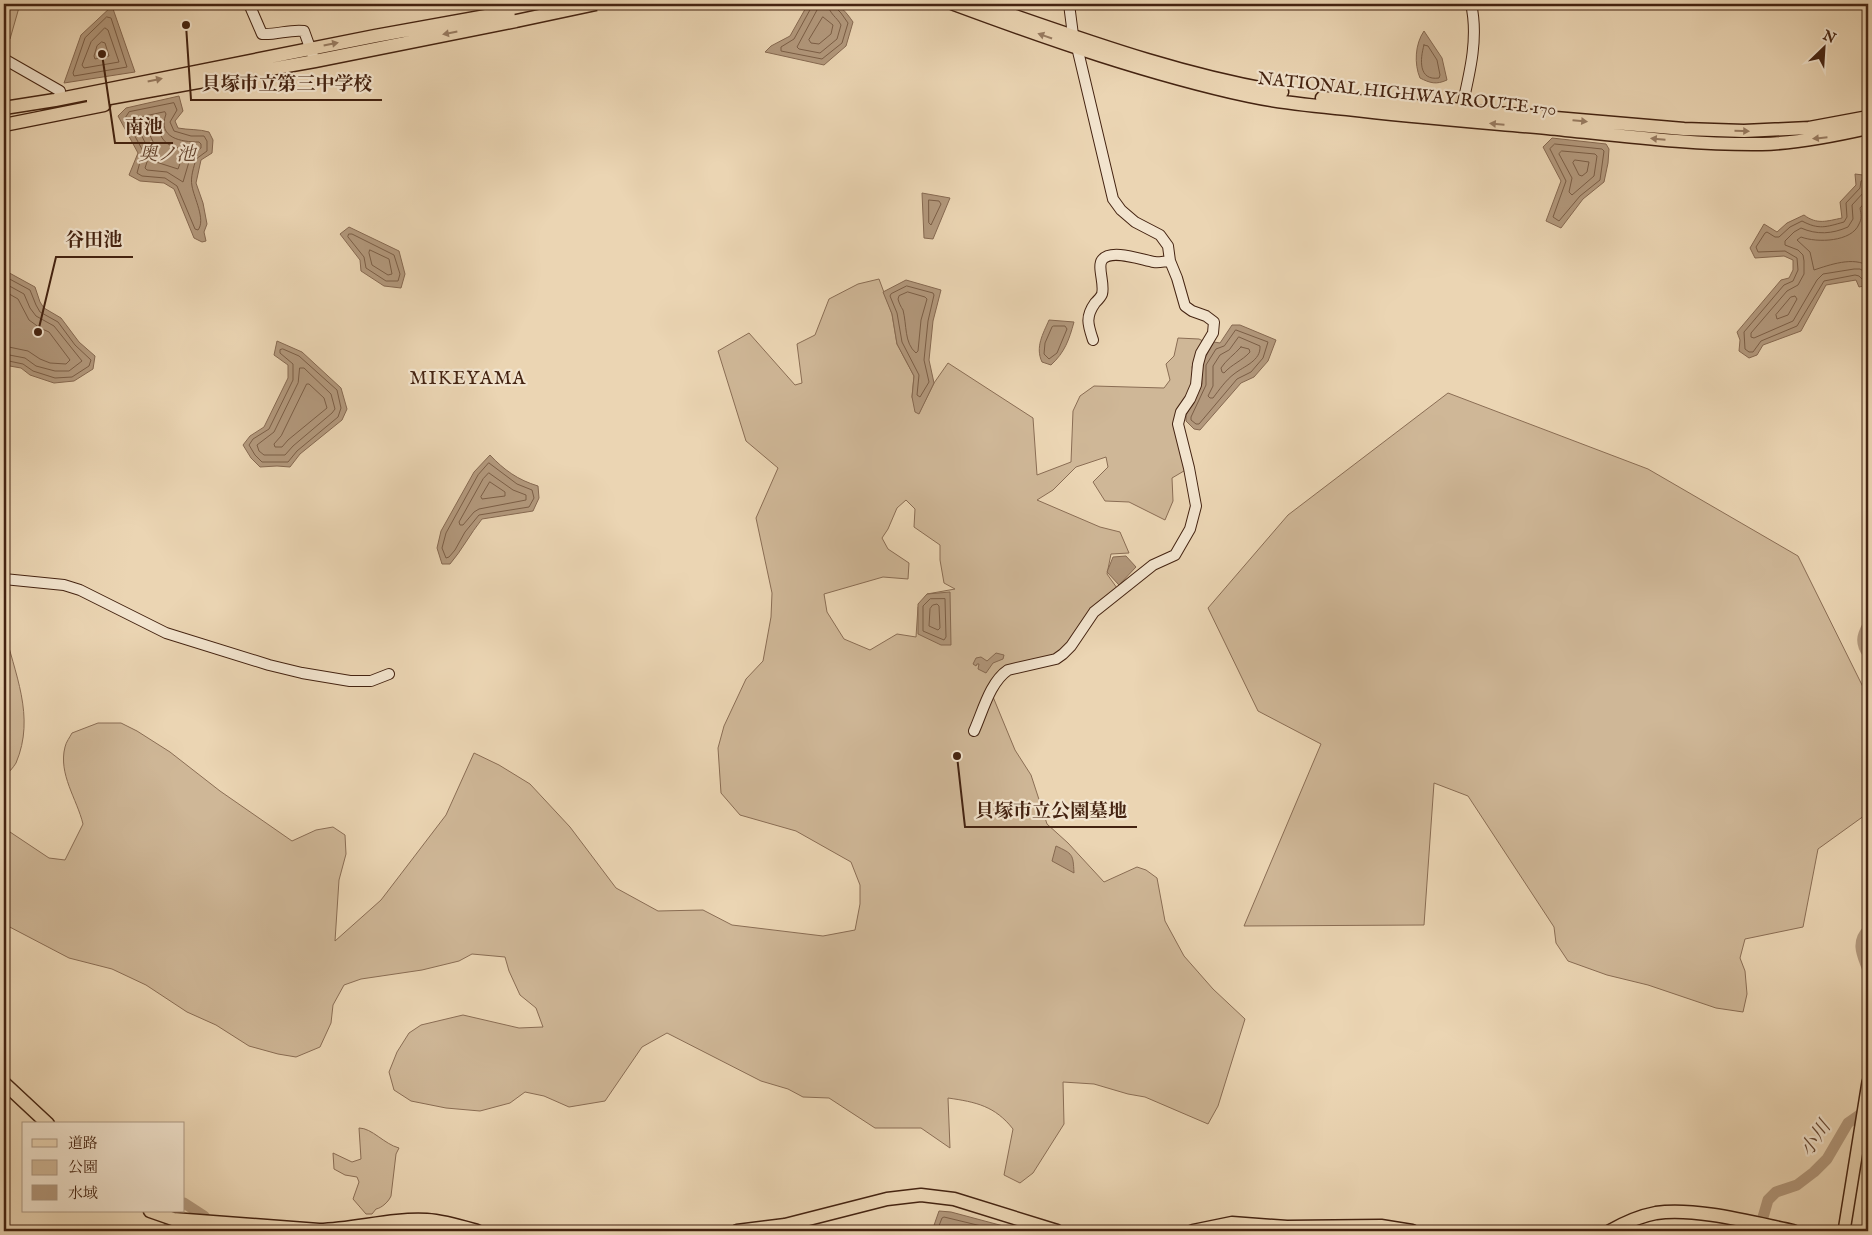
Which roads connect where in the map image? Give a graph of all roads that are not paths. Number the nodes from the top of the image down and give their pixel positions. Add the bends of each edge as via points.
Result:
1 (249, 4) edge
2 (552, 4) edge
3 (954, 4) edge
4 (980, 4) edge
5 (1069, 4) edge
6 (1471, 4) edge
7 (596, 6) edge
8 (515, 16) junction
9 (1075, 41) junction
10 (313, 54) junction
11 (4, 58) edge
12 (170, 88) junction
13 (112, 89) junction
14 (60, 91) junction
15 (1252, 92) junction
16 (4, 100) edge
17 (4, 108) edge
18 (1461, 110) junction
19 (4, 116) edge
20 (1868, 117) edge
21 (4, 125) edge
22 (1868, 128) edge
23 (1170, 261) junction
24 (1093, 340) dead end
25 (4, 579) edge
26 (389, 674) dead end
27 (974, 731) dead end
28 (1868, 1082) edge
29 (4, 1083) edge
30 (46, 1122) edge
31 (152, 1212) edge
32 (476, 1231) edge
33 (737, 1231) edge
34 (1057, 1231) edge
35 (1193, 1231) edge
36 (1412, 1231) edge
37 (1610, 1231) edge
38 (1793, 1231) edge
39 (1844, 1231) edge

1 - 10 street via 262,34 304,31
2 - 8 highway
9 -> 3 highway, NATIONAL HIGHWAY ROUTE 170
4 - 9 highway, NATIONAL HIGHWAY ROUTE 170
5 - 9 street
6 - 18 street via 1473,47
7 - 8 highway, bridge
8 - 10 highway
9 - 15 highway, NATIONAL HIGHWAY ROUTE 170
9 - 23 street via 1113,199 1135,222 1160,235 1168,246
10 - 12 highway
13 -> 10 highway
11 - 14 street
12 - 19 highway
12 - 21 highway via 120,102
13 - 14 highway via 103,85
13 - 17 highway
14 - 16 highway
15 - 18 highway, NATIONAL HIGHWAY ROUTE 170
22 -> 15 highway, NATIONAL HIGHWAY ROUTE 170 via 1829,137 1764,144 1696,142 1422,118
18 -> 20 highway, NATIONAL HIGHWAY ROUTE 170 via 1744,132 1809,128
23 - 24 street via 1110,254 1102,260 1102,294 1087,321
23 - 27 street via 1185,306 1214,322 1213,333 1201,353 1196,385 1178,424 1196,506 1190,530 1175,555 1153,565 1094,612 1064,654 1002,674
25 - 26 street via 64,584 166,633 269,665 350,681 371,681
28 - 39 main road
29 - 30 highway
31 - 32 highway via 170,1219 319,1230 428,1220
33 - 34 highway via 785,1225 887,1199 921,1195 962,1202
35 - 36 highway via 1232,1224 1381,1226
37 - 38 highway via 1638,1218 1665,1212 1695,1213

